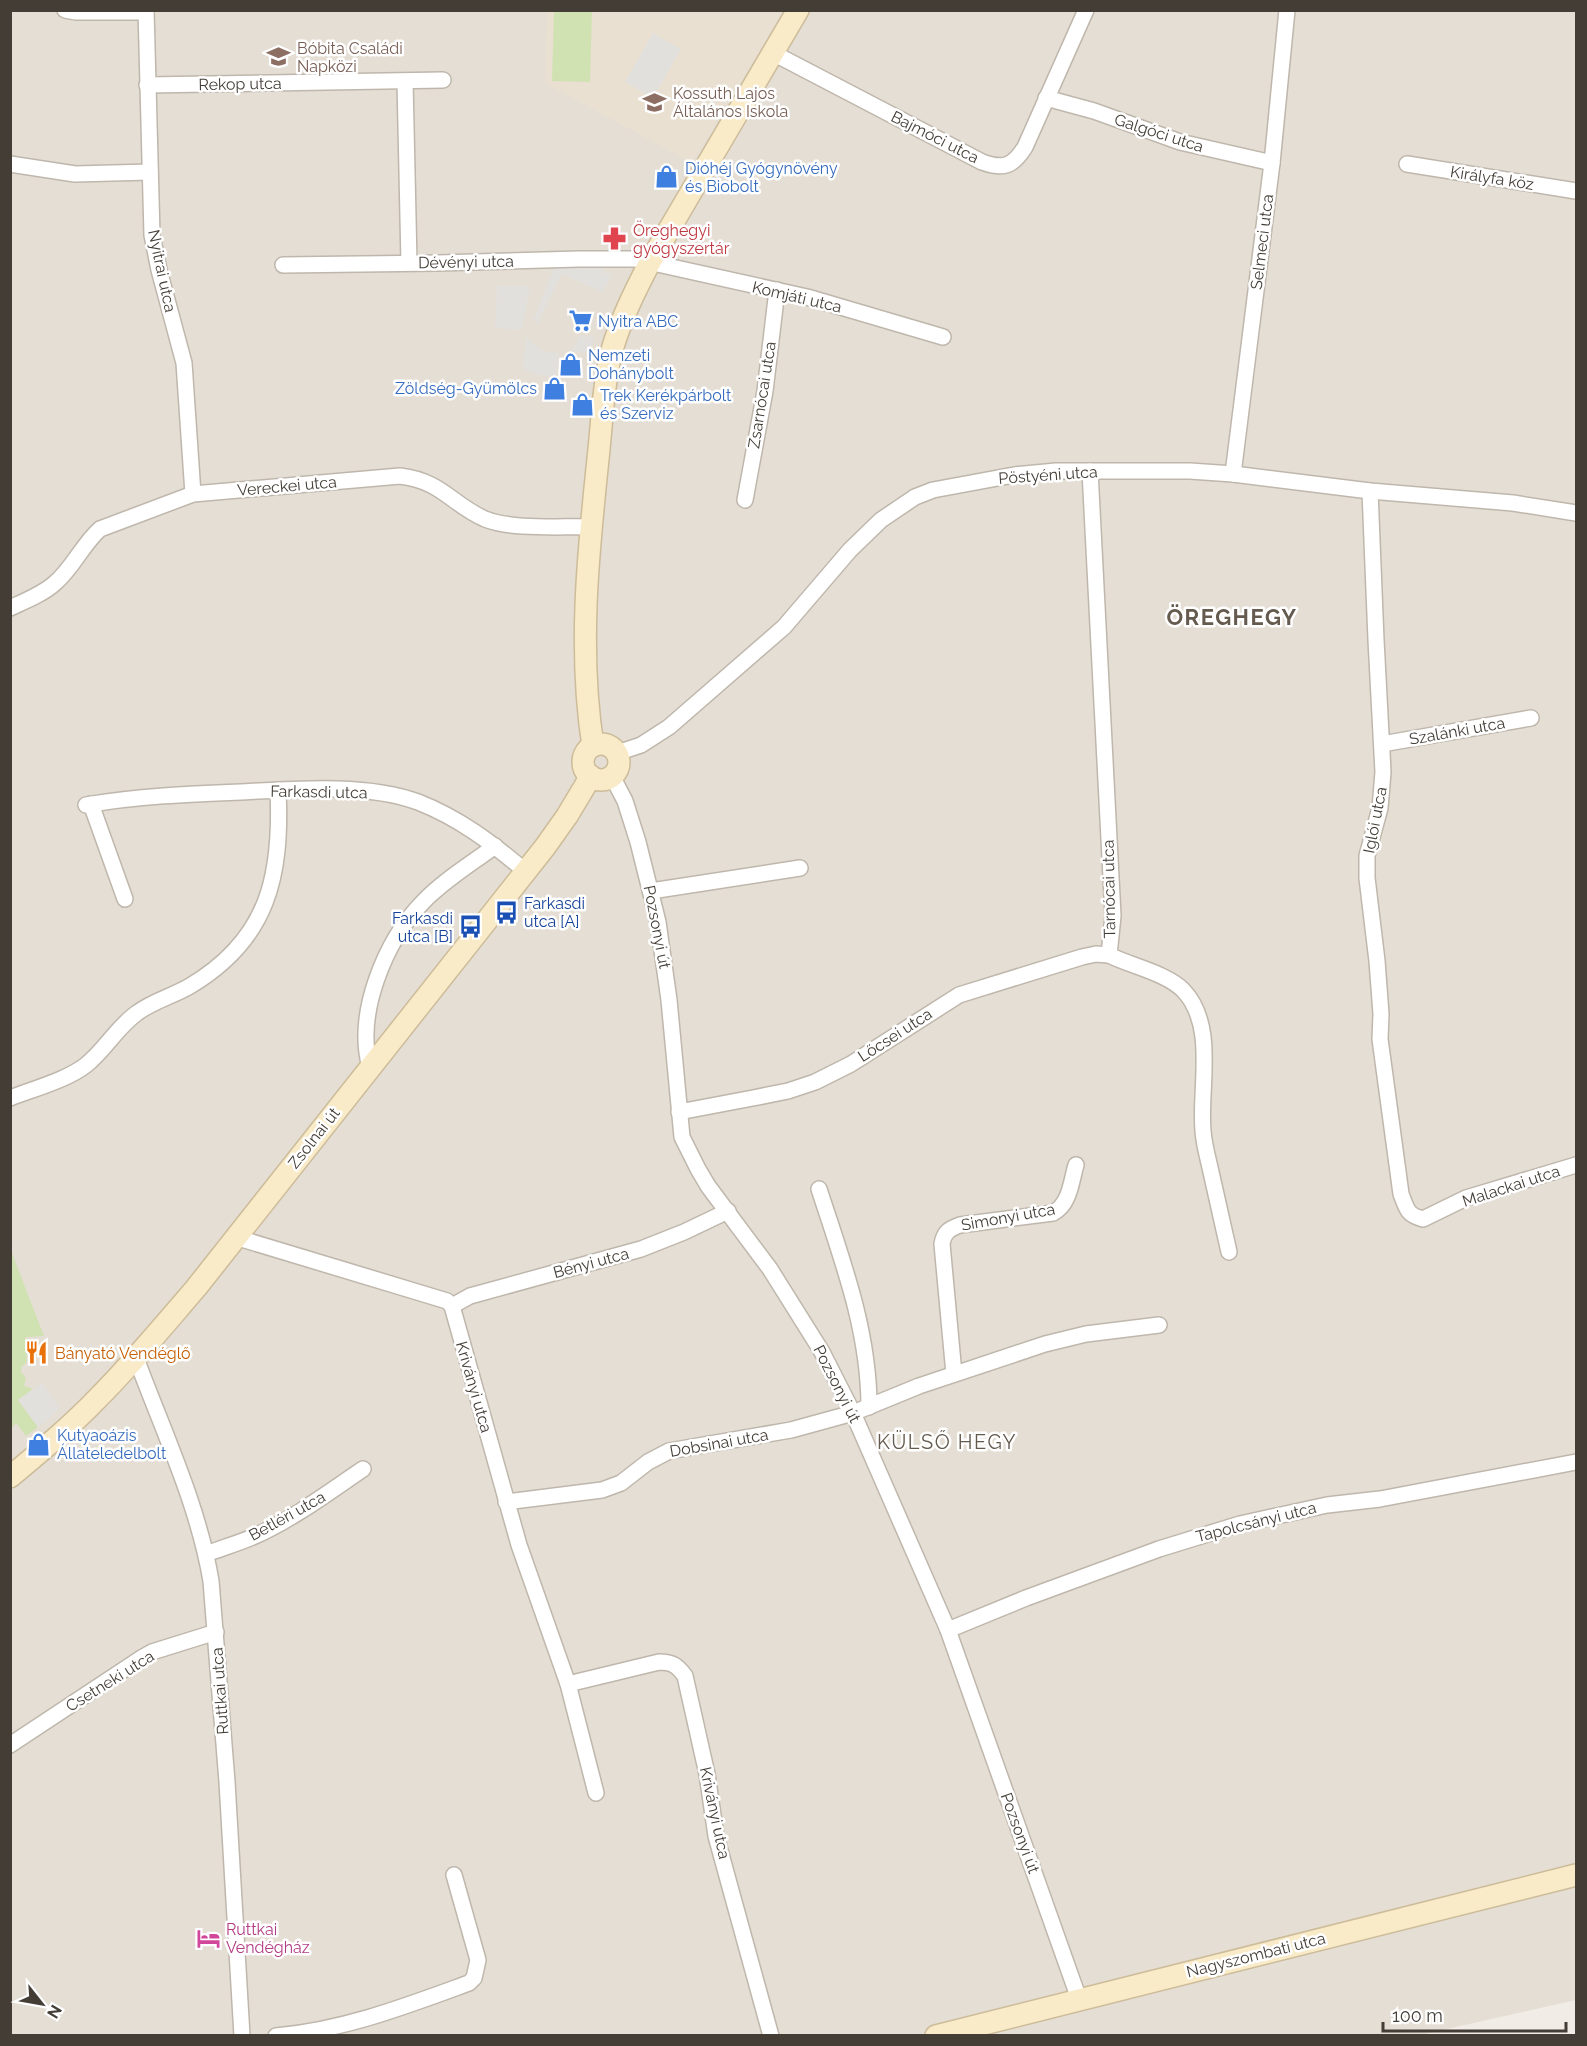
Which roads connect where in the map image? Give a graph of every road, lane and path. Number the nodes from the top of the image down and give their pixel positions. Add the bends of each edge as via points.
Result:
1 (65, 10) edge
2 (798, 10) edge
3 (1086, 10) edge
4 (1287, 10) edge
5 (146, 11) edge
6 (773, 53) junction
7 (443, 80) dead end
8 (405, 81) junction
9 (147, 85) junction
10 (1046, 98) junction
11 (1272, 163) junction
12 (10, 164) edge
13 (1407, 164) dead end
14 (150, 172) junction
15 (1576, 191) edge
16 (650, 262) junction
17 (409, 263) junction
18 (283, 265) dead end
19 (777, 290) junction
20 (943, 337) dead end
21 (1090, 471) junction
22 (1233, 474) junction
23 (1370, 491) junction
24 (193, 494) junction
25 (745, 500) dead end
26 (1576, 513) edge
27 (591, 527) junction
28 (10, 608) edge
29 (1531, 718) dead end
30 (1382, 744) junction
31 (593, 746) junction
32 (617, 753) junction
33 (591, 776) junction
34 (612, 776) junction
35 (278, 790) junction
36 (495, 846) junction
37 (800, 868) dead end
38 (525, 871) junction
39 (651, 891) junction
40 (125, 899) dead end
41 (1109, 955) junction
42 (370, 1066) junction
43 (10, 1098) edge
44 (679, 1112) junction
45 (1076, 1165) dead end
46 (1576, 1165) edge
47 (819, 1189) dead end
48 (728, 1211) junction
49 (1413, 1216) joint
50 (235, 1237) junction
51 (1229, 1252) dead end
52 (452, 1306) junction
53 (1159, 1325) dead end
54 (136, 1358) junction
55 (954, 1374) junction
56 (869, 1407) junction
57 (853, 1413) junction
58 (1576, 1462) edge
59 (363, 1468) dead end
60 (10, 1476) edge
61 (506, 1502) junction
62 (206, 1554) junction
63 (948, 1630) junction
64 (216, 1632) junction
65 (568, 1684) junction
66 (10, 1745) edge
67 (596, 1793) dead end
68 (454, 1875) dead end
69 (1576, 1875) edge
70 (1079, 1999) junction
71 (242, 2036) edge
72 (276, 2036) edge
73 (771, 2036) edge
74 (936, 2036) edge

1 - 5 street
2 - 6 street
3 - 10 street, Bajmóci utca
4 - 11 street, Selmeci utca
5 - 9 street, Nyitrai utca
6 - 10 street, Bajmóci utca via 991,165 1002,167 1019,156
6 - 16 street
7 - 8 street, Rekop utca
8 - 9 street, Rekop utca
8 - 17 street
9 - 14 street, Nyitrai utca
10 - 11 street, Galgóci utca via 1180,142
11 - 22 street, Selmeci utca
12 - 14 street via 75,174
13 - 15 street, Királyfa köz
14 - 24 street, Nyitrai utca via 152,235 184,363
16 - 17 street, Dévényi utca via 621,258
16 - 19 street, Komjáti utca
16 - 27 street via 612,352
17 - 18 street, Dévényi utca
19 - 20 street, Komjáti utca
19 - 25 street, Zsarnócai utca via 765,391
21 - 22 street, Pöstyéni utca
21 - 32 street, Pöstyéni utca via 1014,475 954,485 907,502 864,534 771,640 669,727 641,745
21 - 41 street, Tarnócai utca via 1113,916
22 - 23 street, Pöstyéni utca
23 - 26 street, Pöstyéni utca via 1513,503
23 - 30 street, Iglói utca
24 - 27 street, Vereckei utca via 400,476 440,489 487,520
24 - 28 street, Vereckei utca via 100,529 57,582
27 - 31 street via 585,643
29 - 30 street, Szalánki utca
30 - 49 street, Iglói utca via 1382,794 1367,856 1367,878 1385,1077 1401,1194
31 - 32 street via 609,745
31 - 33 street via 584,757
32 - 34 street via 619,765
33 - 34 street via 602,780
33 - 38 street, Zsolnai út via 557,831
34 - 39 street, Pozsonyi út via 625,801
35 - 36 street, Farkasdi utca via 355,790 399,796 439,811
35 - 40 street, Farkasdi utca via 150,796 89,805
35 - 43 street via 279,846 274,880 262,910 240,944 190,986 136,1014 83,1067
36 - 38 street, Farkasdi utca
36 - 42 street via 423,902 396,938 368,1010 365,1042
37 - 39 street
38 - 42 street, Zsolnai út
39 - 44 street, Pozsonyi út via 669,1000
41 - 44 street, Lőcsei utca via 1082,957 958,995 851,1064 815,1082
41 - 51 street, Tarnócai utca via 1171,981 1190,999 1197,1016 1205,1056 1203,1133
42 - 50 street, Zsolnai út
44 - 48 street, Pozsonyi út via 682,1137 698,1169
45 - 55 street, Simonyi utca via 1062,1208 960,1225 943,1235
46 - 49 street, Malackai utca via 1466,1198 1423,1219
47 - 56 street via 855,1299 863,1335
48 - 52 street, Bényi utca via 641,1249 470,1296
48 - 57 street, Pozsonyi út via 822,1352
50 - 52 street via 447,1301
50 - 54 street, Zsolnai út
52 - 61 street, Kriványi utca
53 - 55 street, Dobsinai utca via 1067,1338
54 - 60 street, Zsolnai út via 62,1433
54 - 62 street, Ruttkai utca
55 - 56 street, Dobsinai utca
56 - 57 street, Dobsinai utca
57 - 61 street, Dobsinai utca via 791,1430 669,1451 603,1491
57 - 63 street, Pozsonyi út
58 - 63 street, Tapolcsányi utca via 1240,1524 1159,1549
59 - 62 street, Betléri utca via 277,1524
61 - 65 street, Kriványi utca
62 - 64 street, Ruttkai utca
63 - 70 street, Pozsonyi út
64 - 66 street, Csetneki utca via 152,1652
64 - 71 street, Ruttkai utca
65 - 67 street, Kriványi utca
65 - 73 street, Kriványi utca via 659,1662 670,1662 685,1676 716,1836
68 - 72 street via 478,1960 469,1983 358,2022
69 - 70 street, Nagyszombati utca
70 - 74 street, Nagyszombati utca

